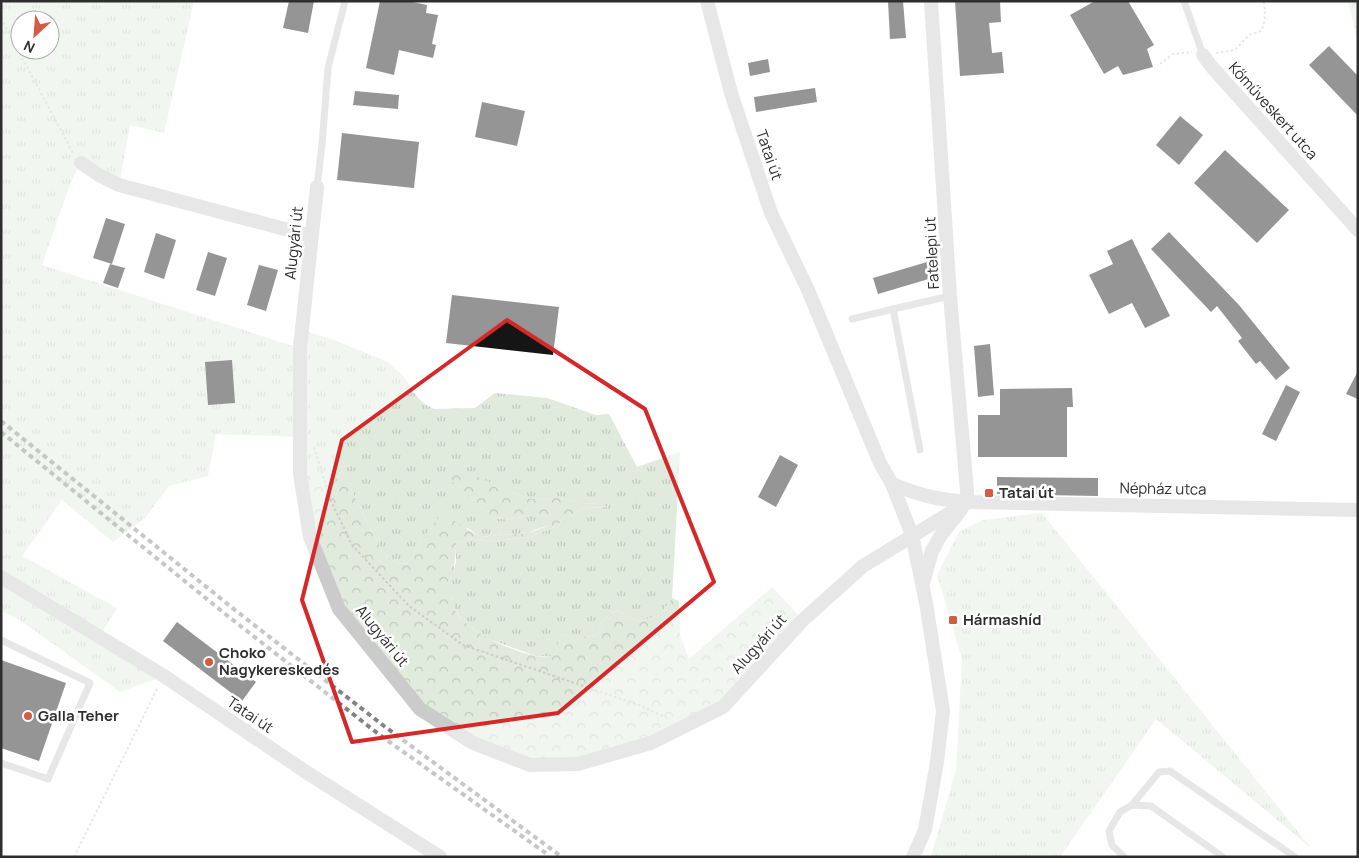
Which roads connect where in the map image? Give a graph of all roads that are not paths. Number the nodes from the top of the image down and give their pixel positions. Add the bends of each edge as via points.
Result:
1 (345, 1) edge
2 (707, 1) edge
3 (931, 1) edge
4 (1184, 1) edge
5 (1203, 55) joint
6 (80, 163) road end
7 (317, 187) joint
8 (1358, 230) edge
9 (311, 236) junction
10 (950, 296) junction
11 (893, 309) junction
12 (852, 319) dead end
13 (920, 450) dead end
14 (892, 484) junction
15 (968, 502) junction
16 (1358, 510) edge
17 (912, 535) junction
18 (1, 577) edge
19 (922, 587) junction
20 (1, 640) edge
21 (1, 763) edge
22 (1132, 805) junction
23 (440, 857) edge
24 (913, 857) edge
25 (1124, 857) edge
26 (1222, 857) edge
27 (1295, 857) edge

1 - 7 lane, Alugyári út via 328,68
2 - 14 street, Tatai út via 730,92 771,213
3 - 10 street, Fatelepi út
4 - 5 lane, Kőműveskert utca
5 - 8 street, Kőműveskert utca
6 - 9 street via 119,185
7 - 9 street, Alugyári út
9 - 17 street, Alugyári út via 300,348 300,474 310,537 339,609 420,709 473,743 530,765 578,764 651,743 723,707 826,598 863,566
10 - 11 lane
10 - 15 street, Fatelepi út
11 - 12 lane
11 - 13 lane
14 - 15 street, Népház utca via 918,495
14 - 17 street, Tatai út
15 - 16 street, Népház utca
15 - 17 street
15 - 19 street via 940,535
17 - 19 street, Tatai út
18 - 23 street, Tatai út via 164,676
19 - 24 street, Tatai út via 943,711 925,830
20 - 21 lane via 90,683 48,779
22 - 25 lane via 1120,812 1109,831 1112,845
22 - 26 lane via 1151,806
22 - 27 lane via 1159,772 1170,771

